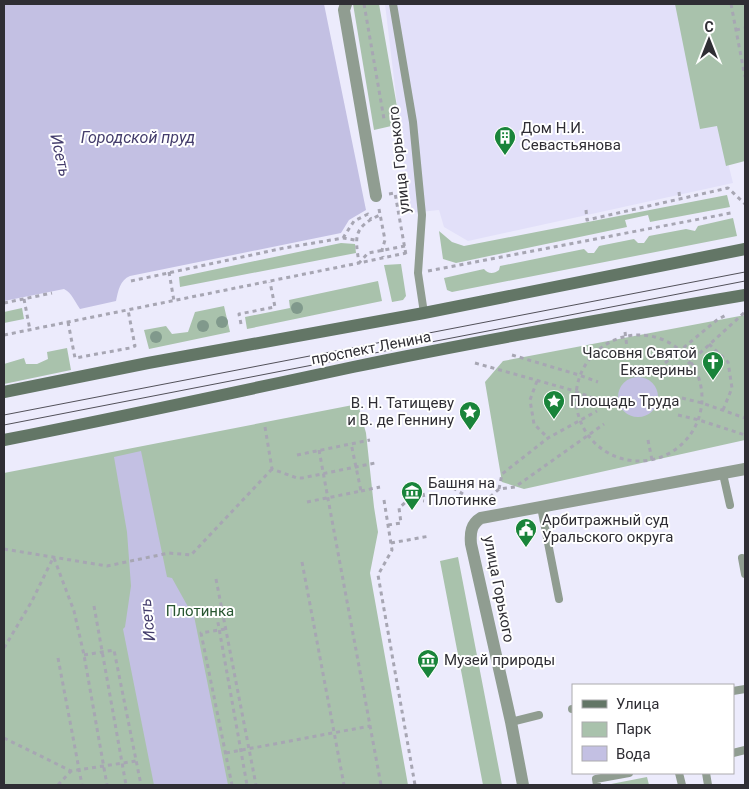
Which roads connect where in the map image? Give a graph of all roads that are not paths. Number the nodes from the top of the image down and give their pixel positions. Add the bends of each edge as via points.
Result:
1 (346, 4) edge
2 (393, 4) edge
3 (377, 200) road end
4 (745, 249) edge
5 (745, 295) edge
6 (424, 313) junction
7 (4, 392) edge
8 (4, 440) edge
9 (745, 470) edge
10 (723, 474) junction
11 (730, 505) dead end
12 (541, 507) junction
13 (742, 558) dead end
14 (745, 574) edge
15 (560, 599) dead end
16 (540, 715) dead end
17 (511, 722) junction
18 (623, 774) edge
19 (596, 779) edge
20 (523, 785) edge

1 - 3 street via 344,10
2 - 6 lane, улица Горького via 413,122 422,206 418,273
4 - 6 main road, проспект Ленина
5 - 8 main road, проспект Ленина via 354,367
6 - 7 main road, проспект Ленина
9 - 10 street, улица Горького
10 - 11 lane
10 - 12 street, улица Горького
12 - 15 lane
12 - 17 street, улица Горького via 481,518 472,528 471,544
13 - 14 lane
16 - 17 lane
17 - 20 street, улица Горького
18 - 19 lane

